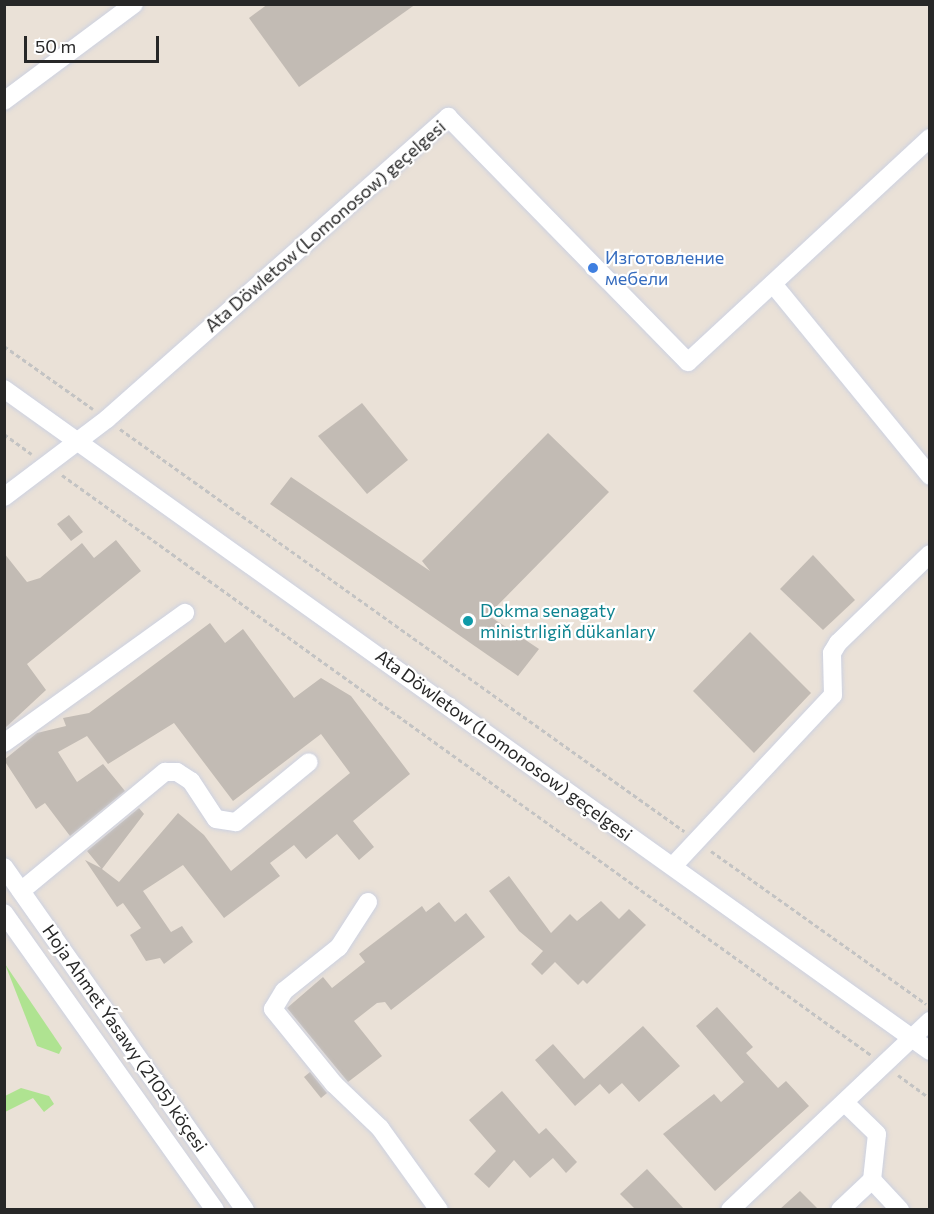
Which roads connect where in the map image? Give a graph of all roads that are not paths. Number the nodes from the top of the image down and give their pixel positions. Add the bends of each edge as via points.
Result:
1 (134, 4) edge
2 (4, 101) edge
3 (930, 138) edge
4 (772, 284) junction
5 (4, 388) edge
6 (77, 440) junction
7 (930, 476) edge
8 (4, 497) edge
9 (930, 554) edge
10 (185, 613) dead end
11 (4, 743) edge
12 (309, 762) dead end
13 (673, 866) junction
14 (4, 867) edge
15 (21, 891) junction
16 (368, 902) dead end
17 (4, 913) edge
18 (930, 1021) edge
19 (911, 1038) junction
20 (930, 1052) edge
21 (846, 1104) junction
22 (872, 1180) junction
23 (215, 1209) edge
24 (245, 1209) edge
25 (439, 1209) edge
26 (730, 1209) edge
27 (840, 1209) edge
28 (900, 1209) edge

1 - 2 street
3 - 4 street
4 - 6 street, Ata Döwletow (Lomonosow) geçelgesi via 688,362 448,117 107,420
4 - 7 street
5 - 6 street, Ata Döwletow (Lomonosow) geçelgesi
6 - 8 street
6 - 13 street, Ata Döwletow (Lomonosow) geçelgesi
9 - 13 street via 838,644 832,653 833,695
10 - 11 street
12 - 15 street via 236,822 216,819 191,781 177,772 165,772
13 - 19 street, Ata Döwletow (Lomonosow) geçelgesi
14 - 15 street, Hoja Ahmet Ýasawy (2105) köçesi
15 - 24 street, Hoja Ahmet Ýasawy (2105) köçesi
16 - 25 street via 339,947 284,991 273,1009 334,1084 380,1128
17 - 23 street, Hoja Ahmet Ýasawy (2105) köçesi
18 - 19 street
19 - 20 street, Ata Döwletow (Lomonosow) geçelgesi
19 - 21 street
21 - 22 street via 877,1134
21 - 26 street
22 - 27 street
22 - 28 street

